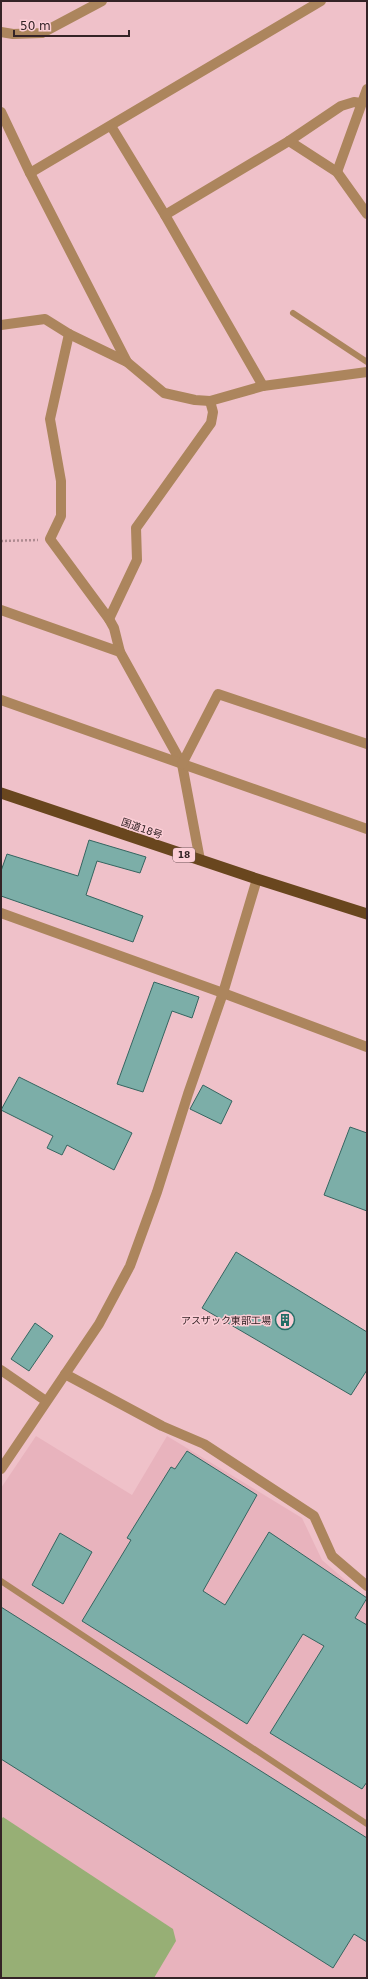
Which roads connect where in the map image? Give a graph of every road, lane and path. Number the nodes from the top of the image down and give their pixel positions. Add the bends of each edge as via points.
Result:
1 (102, 1) edge
2 (322, 1) edge
3 (1, 32) edge
4 (367, 89) edge
5 (361, 103) junction
6 (1, 112) edge
7 (111, 126) junction
8 (289, 141) junction
9 (337, 172) junction
10 (30, 173) junction
11 (367, 214) edge
12 (165, 215) junction
13 (293, 313) dead end
14 (1, 325) edge
15 (69, 334) junction
16 (127, 362) junction
17 (367, 362) edge
18 (367, 372) edge
19 (262, 386) junction
20 (210, 401) junction
21 (50, 539) junction
22 (1, 541) edge
23 (1, 610) edge
24 (109, 619) junction
25 (120, 652) junction
26 (1, 700) edge
27 (367, 744) edge
28 (182, 764) junction
29 (1, 793) edge
30 (367, 829) edge
31 (200, 860) junction
32 (257, 879) junction
33 (1, 913) edge
34 (367, 914) edge
35 (223, 993) junction
36 (367, 1047) edge
37 (1, 1370) edge
38 (65, 1374) junction
39 (46, 1401) junction
40 (1, 1469) edge
41 (1, 1581) edge
42 (367, 1586) edge
43 (367, 1824) edge

1 - 3 street via 42,33
2 - 7 street
4 - 5 street
5 - 8 street via 354,102 341,106
5 - 9 street
6 - 10 street
7 - 10 street
7 - 12 street
8 - 9 street
8 - 12 street
9 - 11 street
10 - 16 street
12 - 19 street
13 - 17 lane
14 - 15 street via 44,319
15 - 16 street
15 - 21 street via 50,419 60,481 60,516
16 - 20 street via 164,393
18 - 19 street
19 - 20 street
20 - 24 street via 213,412 211,423 136,528 137,560
21 - 22 path
21 - 24 street
23 - 25 street
24 - 25 street
25 - 28 street
26 - 28 street
27 - 28 street via 218,694
28 - 30 street
28 - 31 street
29 - 31 highway, 国道18号 / 18
31 - 32 highway, 国道18号 / 18
32 - 34 highway, 国道18号 / 18
32 - 35 street
33 - 35 street
35 - 36 street
35 - 38 street via 130,1266 99,1324
37 - 39 street
38 - 39 street
38 - 42 street via 162,1426 204,1444 314,1516 332,1556
39 - 40 street
41 - 43 lane

